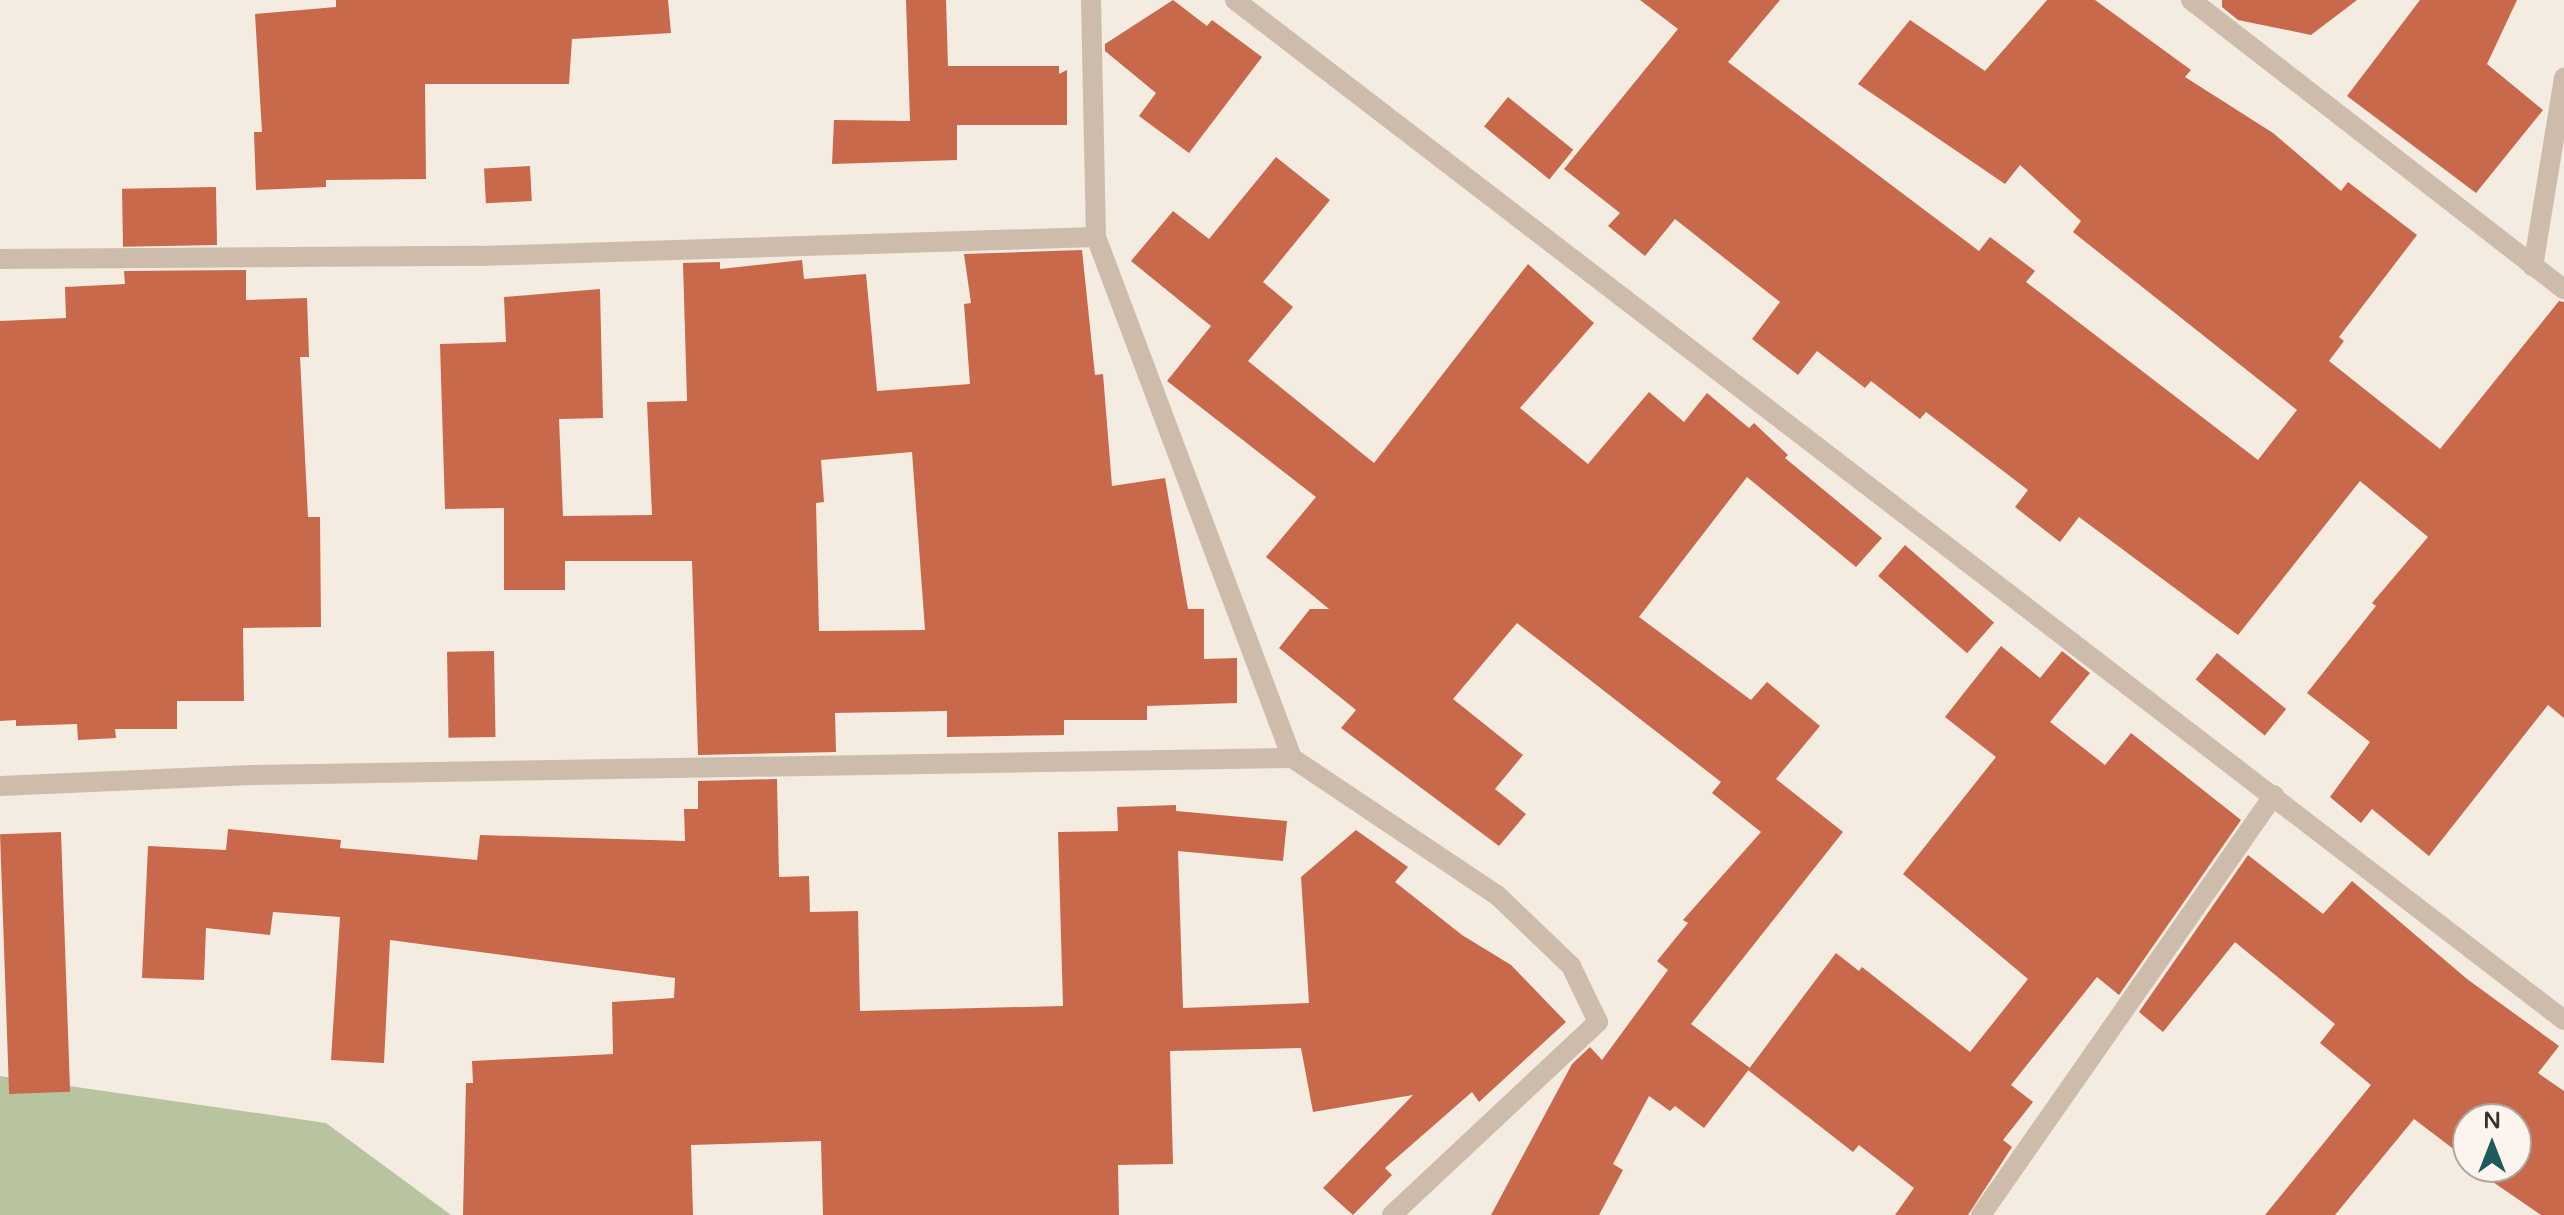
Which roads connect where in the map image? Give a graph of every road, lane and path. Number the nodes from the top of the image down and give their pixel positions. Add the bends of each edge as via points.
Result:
1 (1091, 0) edge
2 (1235, 0) edge
3 (2191, 0) edge
4 (2564, 78) edge
5 (1096, 237) junction
6 (0, 259) edge
7 (2533, 267) junction
8 (2564, 289) edge
9 (1292, 758) junction
10 (0, 786) edge
11 (2274, 795) junction
12 (2564, 1020) edge
13 (1392, 1215) edge
14 (1981, 1215) edge

1 - 5 street
2 - 11 street
3 - 7 street
4 - 7 street
5 - 6 street via 480,256
5 - 9 street
7 - 8 street
9 - 10 street via 252,775
9 - 13 street via 1497,895 1571,966 1598,1022
11 - 12 street
11 - 14 street

